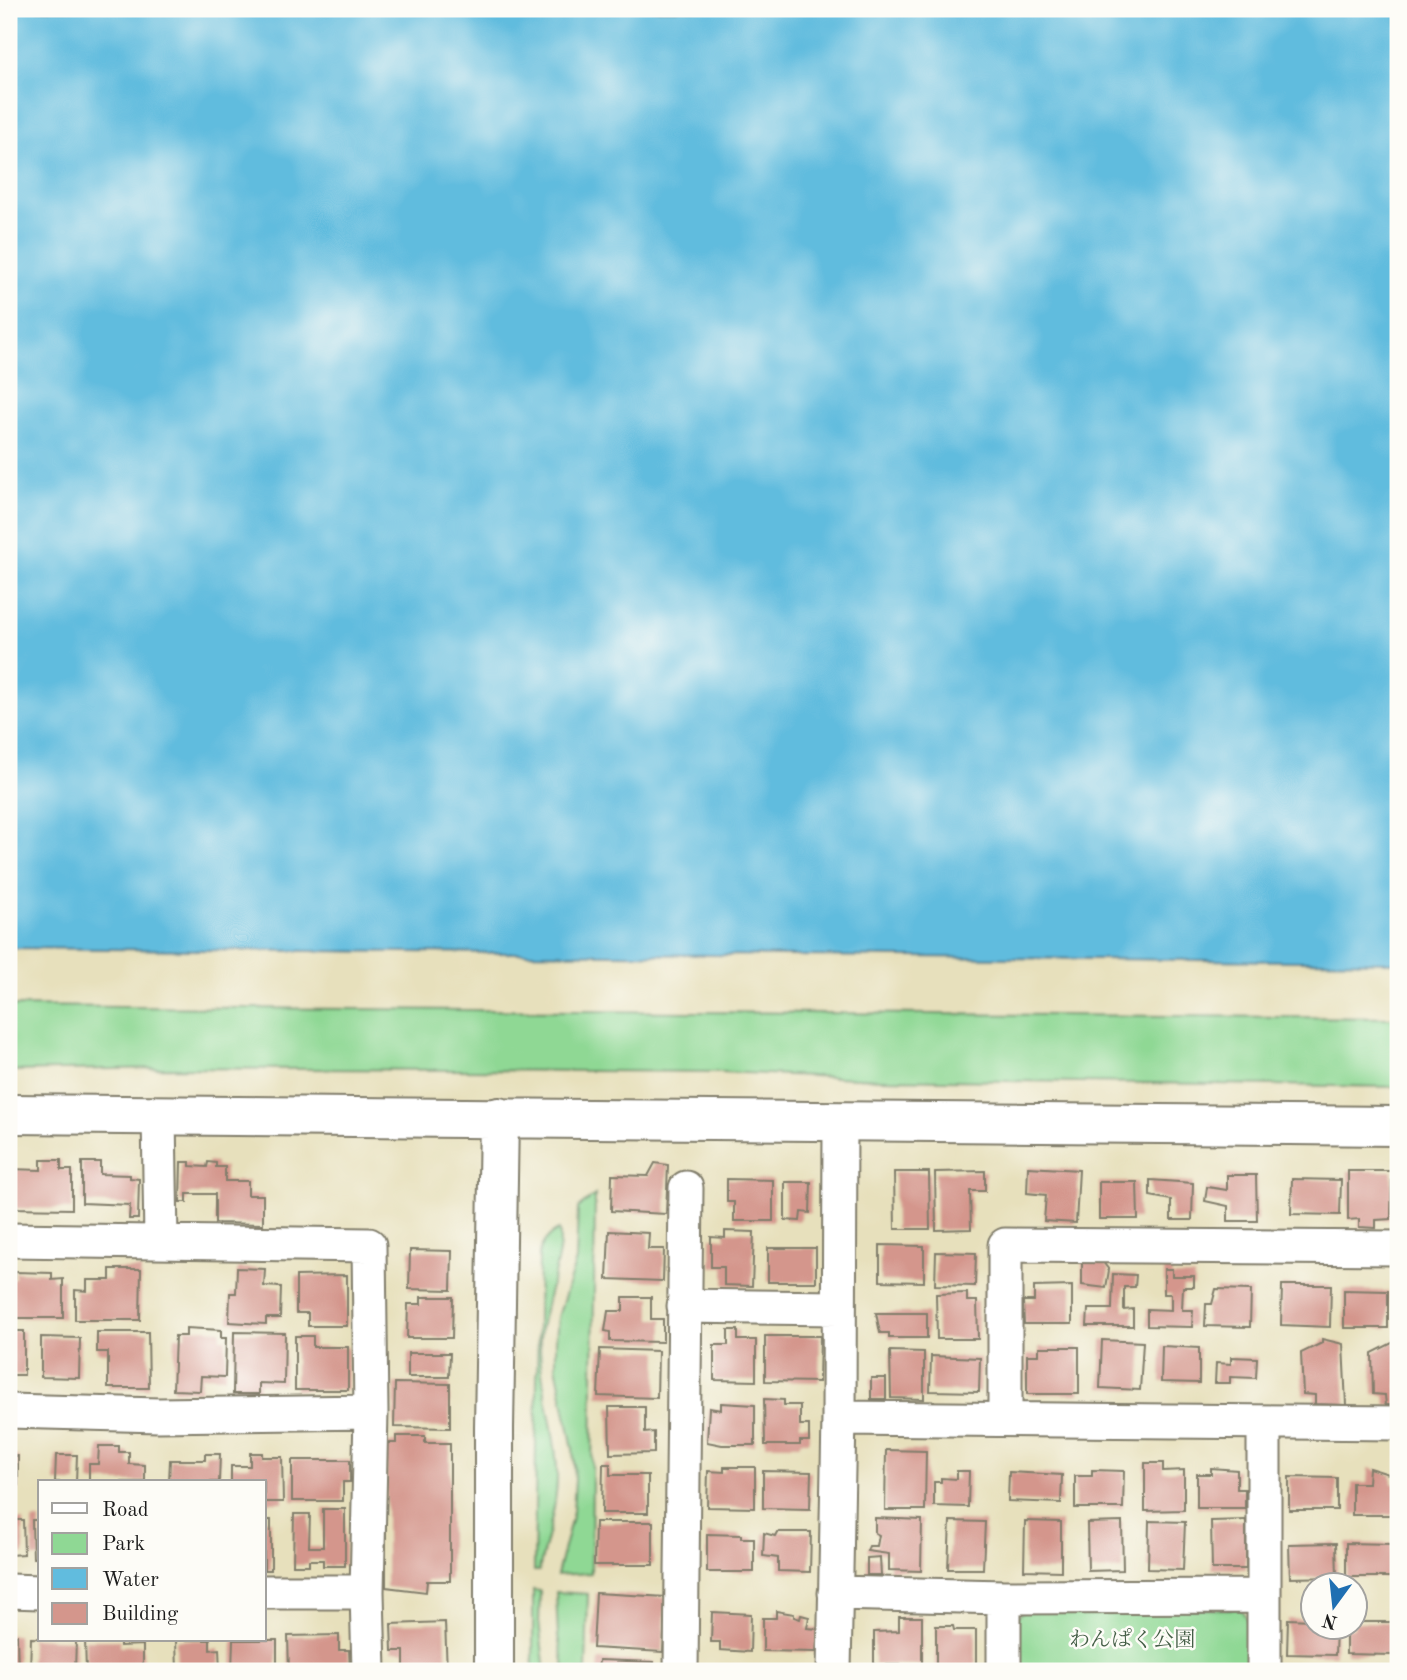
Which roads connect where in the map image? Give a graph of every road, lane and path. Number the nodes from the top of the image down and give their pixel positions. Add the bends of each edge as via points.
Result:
1 (9, 1114) edge
2 (159, 1115) junction
3 (499, 1117) junction
4 (840, 1121) junction
5 (1398, 1126) edge
6 (686, 1188) dead end
7 (9, 1240) edge
8 (161, 1241) junction
9 (1398, 1248) edge
10 (684, 1306) junction
11 (838, 1308) junction
12 (9, 1411) edge
13 (371, 1412) junction
14 (839, 1418) junction
15 (1005, 1419) junction
16 (1264, 1422) junction
17 (1398, 1423) edge
18 (9, 1591) edge
19 (38, 1592) edge
20 (266, 1592) edge
21 (367, 1592) junction
22 (835, 1593) junction
23 (1264, 1596) junction
24 (1004, 1597) junction
25 (369, 1671) edge
26 (494, 1671) edge
27 (681, 1671) edge
28 (834, 1671) edge
29 (1004, 1671) edge
30 (1264, 1671) edge

1 - 2 street
2 - 3 street
2 - 8 street
3 - 4 street
3 - 26 street
4 - 5 street
4 - 11 street
6 - 10 street
7 - 8 street
8 - 13 street via 369,1245
9 - 15 street via 1005,1245
10 - 11 street
10 - 27 street
11 - 14 street
12 - 13 street via 159,1415
13 - 21 street
14 - 15 street
14 - 22 street
15 - 16 street
16 - 17 street
16 - 23 street
18 - 19 street
20 - 21 street
21 - 25 street
22 - 24 street
22 - 28 street
23 - 24 street
23 - 30 street
24 - 29 street

